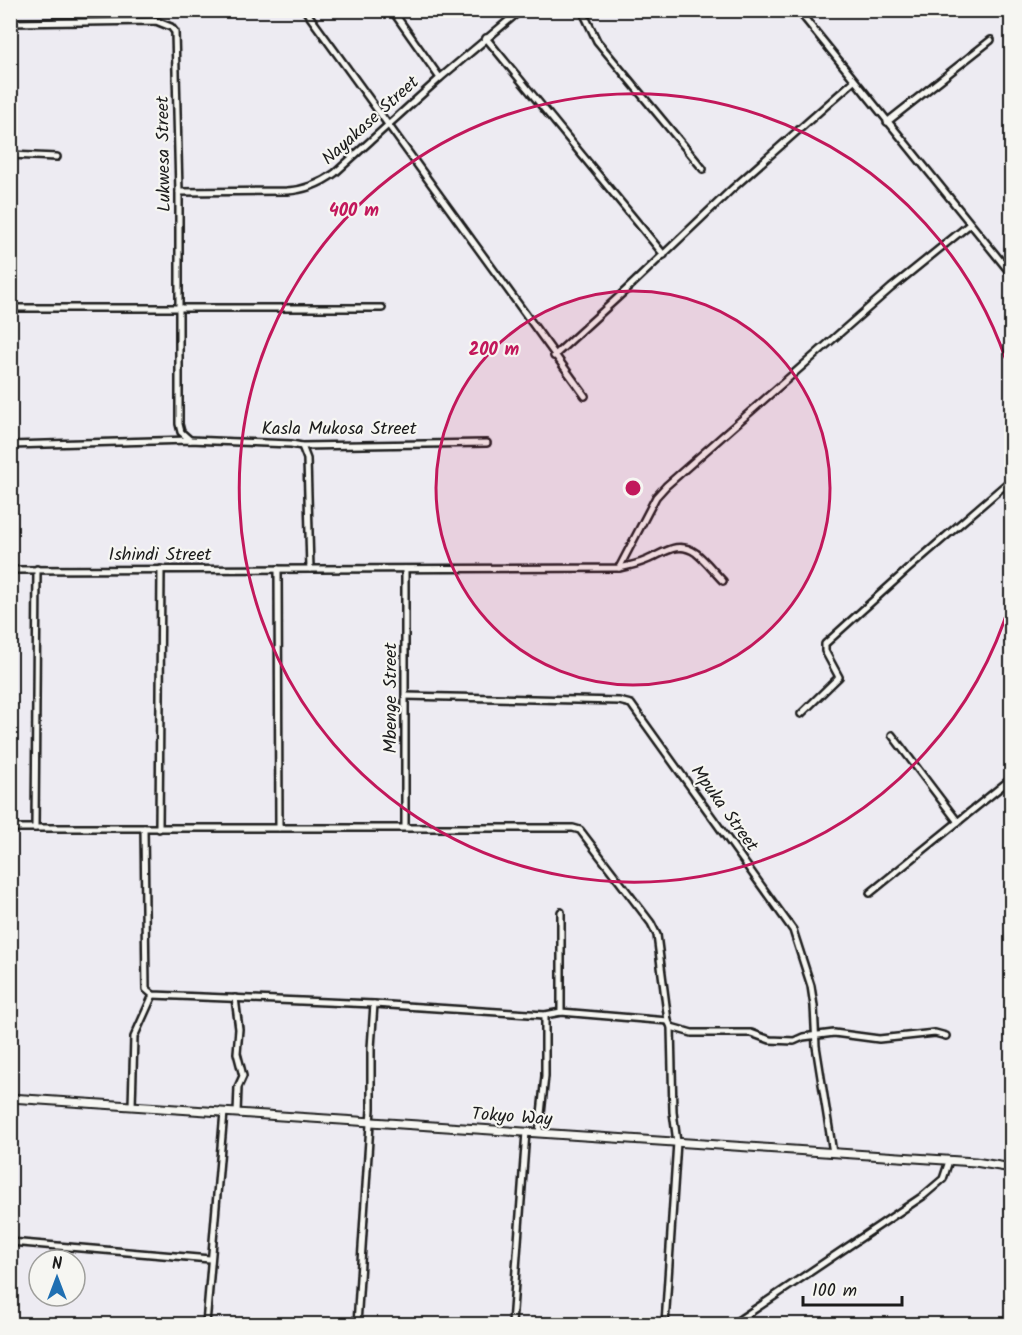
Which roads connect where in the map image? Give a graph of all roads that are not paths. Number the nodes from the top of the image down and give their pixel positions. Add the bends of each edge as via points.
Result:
1 (305, 10) edge
2 (392, 10) edge
3 (520, 10) edge
4 (582, 10) edge
5 (798, 10) edge
6 (10, 22) edge
7 (486, 38) junction
8 (991, 40) dead end
9 (440, 78) junction
10 (855, 81) junction
11 (887, 122) junction
12 (389, 125) junction
13 (10, 155) edge
14 (57, 157) dead end
15 (703, 168) dead end
16 (179, 192) junction
17 (970, 224) junction
18 (664, 255) junction
19 (1011, 275) edge
20 (10, 308) edge
21 (178, 308) junction
22 (382, 308) dead end
23 (554, 356) junction
24 (585, 396) dead end
25 (190, 440) junction
26 (487, 443) dead end
27 (10, 445) edge
28 (302, 446) junction
29 (1011, 479) edge
30 (619, 568) junction
31 (37, 569) junction
32 (161, 569) junction
33 (278, 569) junction
34 (310, 569) junction
35 (405, 569) junction
36 (10, 570) edge
37 (723, 581) dead end
38 (405, 696) junction
39 (801, 714) dead end
40 (892, 735) dead end
41 (1011, 778) edge
42 (958, 822) junction
43 (405, 827) junction
44 (10, 828) edge
45 (35, 828) junction
46 (144, 828) junction
47 (279, 828) junction
48 (159, 829) junction
49 (870, 893) dead end
50 (561, 912) dead end
51 (153, 994) junction
52 (235, 998) junction
53 (374, 1004) junction
54 (561, 1012) junction
55 (545, 1015) junction
56 (669, 1024) junction
57 (815, 1036) junction
58 (946, 1036) dead end
59 (10, 1098) edge
60 (132, 1106) junction
61 (224, 1112) junction
62 (237, 1113) junction
63 (369, 1123) junction
64 (526, 1132) junction
65 (539, 1133) junction
66 (677, 1142) junction
67 (833, 1153) junction
68 (949, 1161) junction
69 (1011, 1168) edge
70 (10, 1242) edge
71 (210, 1259) junction
72 (206, 1324) edge
73 (357, 1324) edge
74 (512, 1324) edge
75 (665, 1324) edge
76 (733, 1324) edge

1 - 12 street
2 - 9 street
3 - 7 street, Nayakase Street
4 - 15 street via 597,41
5 - 10 street
6 - 16 street, Lukwesa Street via 156,21 171,27 177,40
7 - 9 street, Nayakase Street
7 - 18 street
8 - 11 street
9 - 12 street, Nayakase Street
10 - 11 street
10 - 18 street
11 - 17 street
12 - 16 street, Nayakase Street via 327,178 303,190
12 - 23 street
13 - 14 street
16 - 21 street, Lukwesa Street
17 - 19 street
17 - 30 street via 891,288 666,486 656,497
18 - 23 street
20 - 21 street
21 - 22 street
21 - 25 street, Lukwesa Street via 179,424
23 - 24 street
25 - 27 street, Kasla Mukosa Street
25 - 28 street, Kasla Mukosa Street
26 - 28 street, Kasla Mukosa Street
28 - 34 street via 308,459
29 - 39 street via 825,644 839,676
30 - 35 street, Ishindi Street
30 - 37 street, Ishindi Street via 674,547 684,547 694,551
31 - 32 street, Ishindi Street
31 - 36 street, Ishindi Street
31 - 45 street
32 - 33 street, Ishindi Street
32 - 48 street
33 - 34 street, Ishindi Street
33 - 47 street
34 - 35 street, Ishindi Street
35 - 38 street, Mbenge Street
38 - 43 street, Mbenge Street
38 - 57 street, Mpuka Street via 631,704 789,921 811,986
40 - 42 street
41 - 42 street
42 - 49 street
43 - 47 street
43 - 56 street via 580,830 654,928
44 - 45 street
45 - 46 street
46 - 48 street
46 - 51 street via 146,989
47 - 48 street
50 - 54 street
51 - 52 street
51 - 60 street via 134,1037
52 - 53 street
52 - 62 street via 237,1053 243,1076 238,1087
53 - 55 street
53 - 63 street
54 - 55 street
54 - 56 street
55 - 65 street via 545,1076
56 - 57 street via 692,1033 751,1033 770,1040 794,1041
56 - 66 street
57 - 58 street
57 - 67 street, Mpuka Street
59 - 60 street, Tokyo Way
60 - 61 street, Tokyo Way
61 - 62 street, Tokyo Way
61 - 71 street
62 - 63 street, Tokyo Way
63 - 64 street, Tokyo Way
63 - 73 street
64 - 65 street, Tokyo Way
64 - 74 street
65 - 66 street, Tokyo Way
66 - 67 street, Tokyo Way
66 - 75 street
67 - 68 street, Tokyo Way
68 - 69 street, Tokyo Way
68 - 76 street via 944,1179 932,1190
70 - 71 street
71 - 72 street

